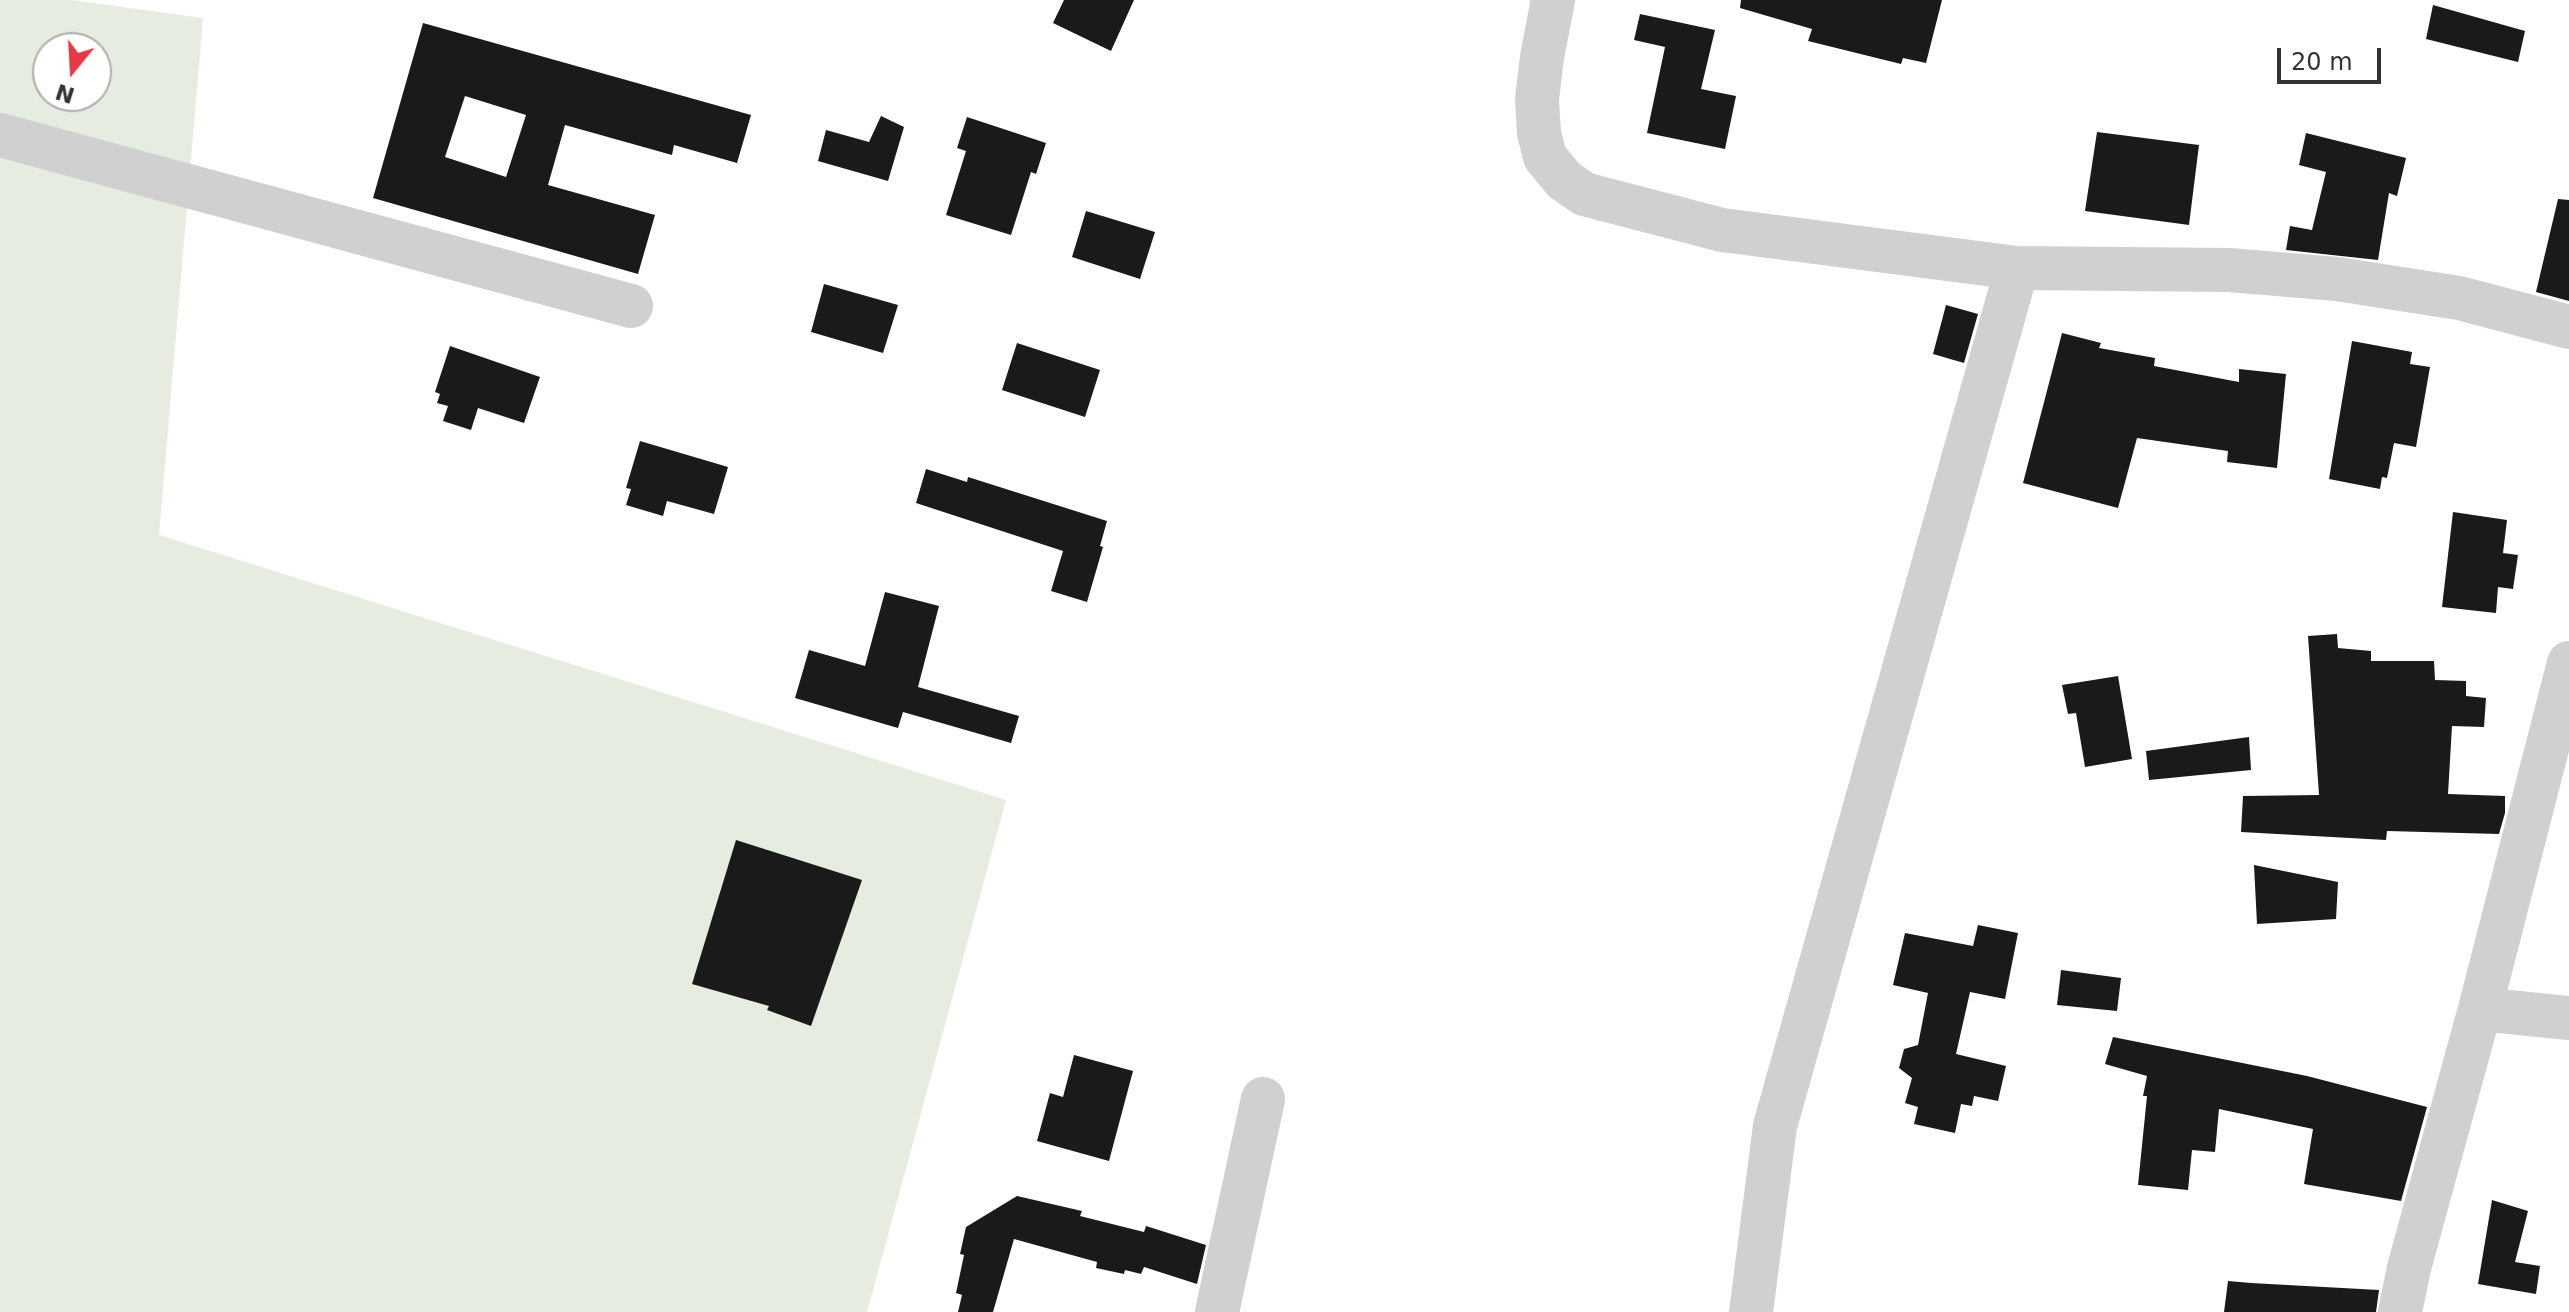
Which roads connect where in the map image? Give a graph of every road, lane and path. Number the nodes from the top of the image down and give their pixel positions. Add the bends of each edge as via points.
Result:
1 (1553, 0) edge
2 (0, 135) edge
3 (2017, 268) junction
4 (631, 306) dead end
5 (2569, 327) edge
6 (2569, 663) edge
7 (2480, 1009) junction
8 (2569, 1018) edge
9 (1263, 1099) dead end
10 (1217, 1312) edge
11 (1751, 1312) edge
12 (2400, 1312) edge

1 - 3 street via 1537,99 1539,133 1545,157 1584,194 1722,230
2 - 4 street
3 - 5 street via 2229,270 2337,279 2459,298
3 - 11 street via 1775,1126
6 - 7 street
7 - 8 street
7 - 12 street
9 - 10 street

